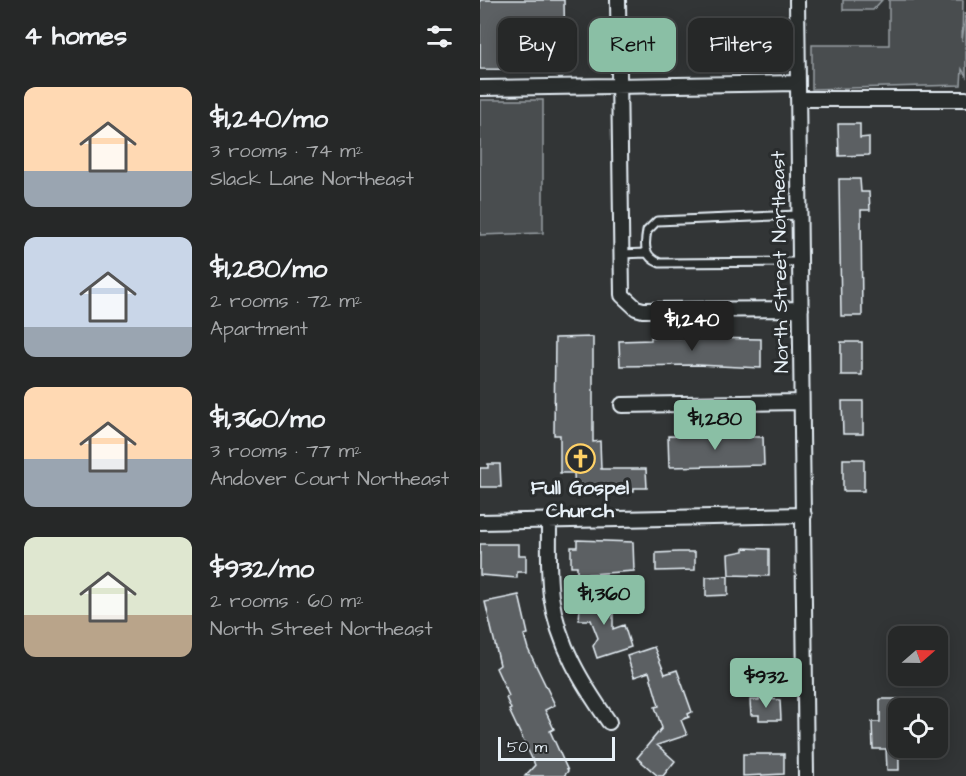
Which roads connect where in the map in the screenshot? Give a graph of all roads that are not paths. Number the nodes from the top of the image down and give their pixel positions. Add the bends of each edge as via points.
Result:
1 (618, 0) edge
2 (797, 0) edge
3 (798, 83) junction
4 (619, 87) junction
5 (480, 88) edge
6 (798, 99) junction
7 (966, 99) edge
8 (799, 215) junction
9 (646, 253) junction
10 (621, 254) junction
11 (800, 262) junction
12 (801, 309) junction
13 (801, 402) junction
14 (622, 405) dead end
15 (804, 515) junction
16 (480, 522) edge
17 (549, 522) junction
18 (609, 722) dead end
19 (806, 776) edge

1 - 4 street
2 - 3 street, North Street Northeast
3 - 4 street
3 - 6 street, North Street Northeast
4 - 5 street
4 - 10 street
6 - 7 street
6 - 8 street, North Street Northeast
8 - 9 lane via 657,221 646,231
8 - 11 street, North Street Northeast
9 - 10 lane
9 - 11 lane via 660,263
10 - 12 street via 622,295 643,310
11 - 12 street, North Street Northeast
12 - 13 street, North Street Northeast
13 - 14 street
13 - 15 street, North Street Northeast
15 - 17 street
15 - 19 street, North Street Northeast
16 - 17 street
17 - 18 street via 551,595 556,623 567,654

